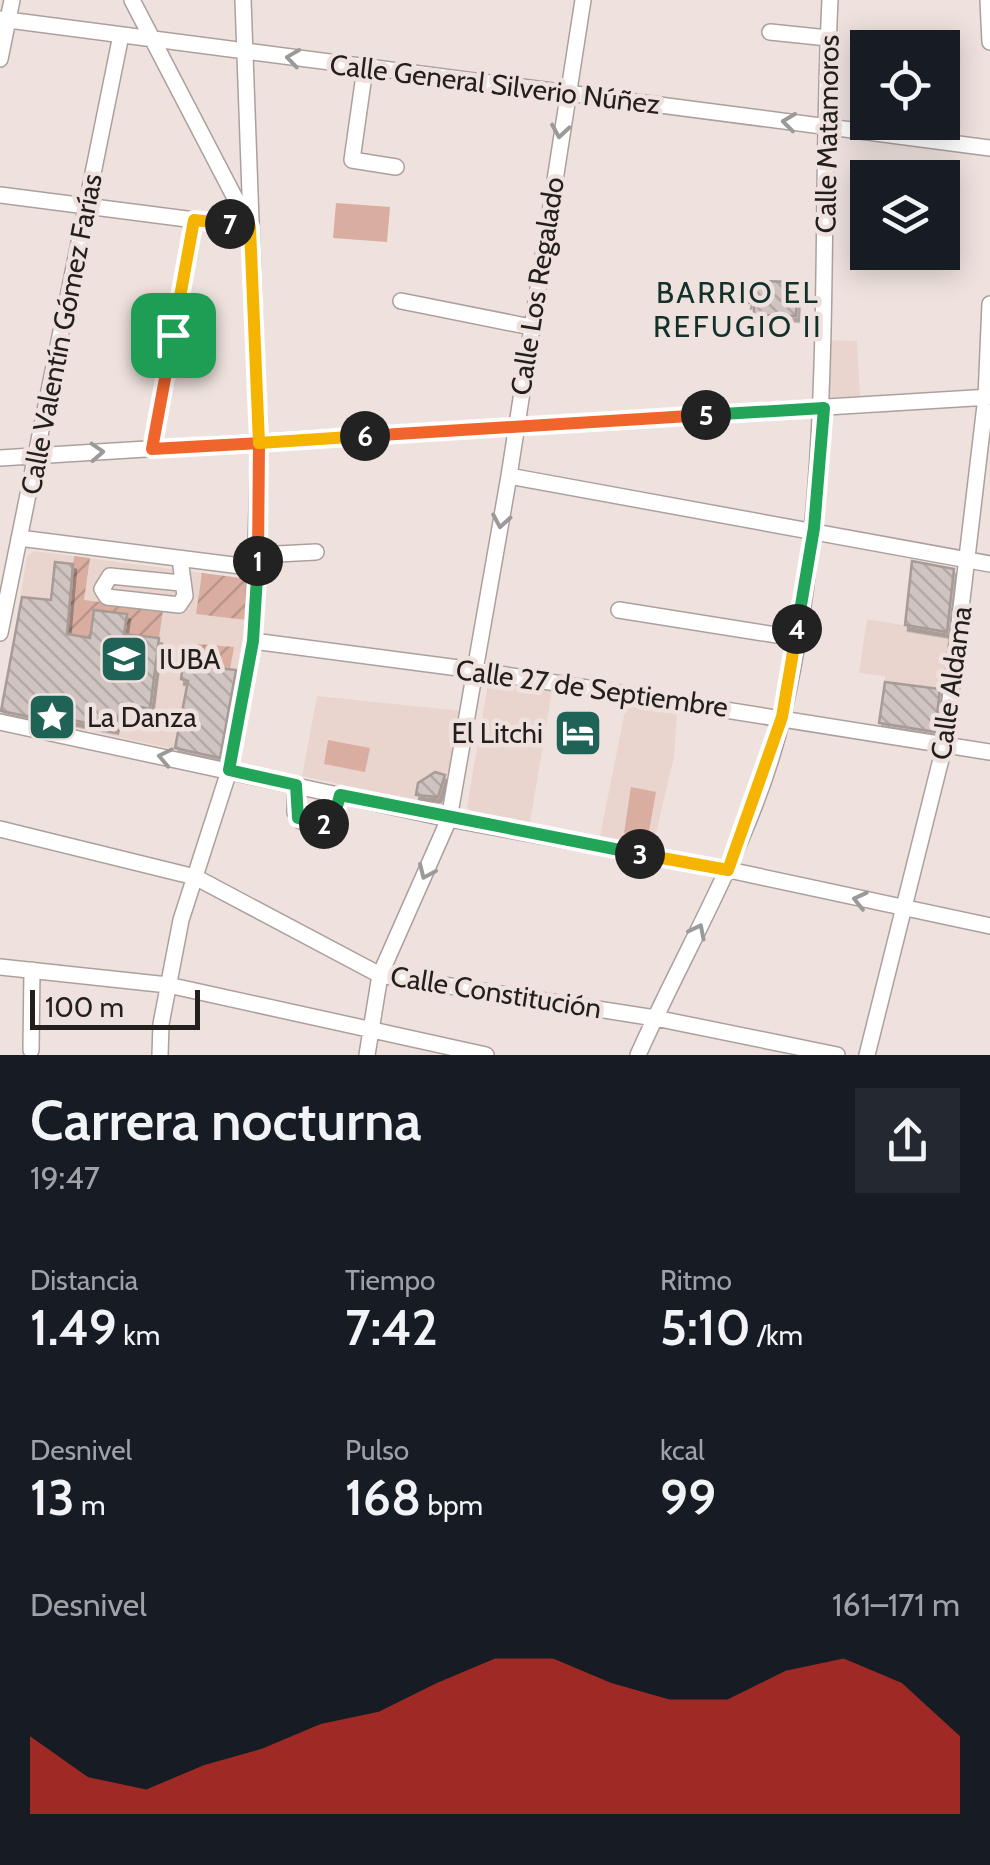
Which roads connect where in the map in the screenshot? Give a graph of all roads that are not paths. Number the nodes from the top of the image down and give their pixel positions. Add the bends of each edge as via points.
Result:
1 (12, 0) edge
2 (132, 0) edge
3 (242, 0) edge
4 (582, 0) edge
5 (830, 0) edge
6 (988, 0) edge
7 (4, 20) edge
8 (770, 32) dead end
9 (121, 35) junction
10 (152, 38) junction
11 (828, 38) junction
12 (990, 42) edge
13 (245, 50) junction
14 (0, 59) edge
15 (364, 68) junction
16 (566, 93) junction
17 (826, 127) junction
18 (990, 148) edge
19 (396, 167) dead end
20 (0, 195) edge
21 (86, 206) junction
22 (194, 220) junction
23 (250, 227) junction
24 (401, 302) dead end
25 (990, 304) edge
26 (530, 327) junction
27 (988, 397) edge
28 (824, 408) junction
29 (516, 427) junction
30 (259, 443) junction
31 (152, 449) junction
32 (36, 456) junction
33 (0, 458) edge
34 (509, 476) junction
35 (814, 528) junction
36 (19, 538) junction
37 (316, 552) dead end
38 (180, 559) junction
39 (969, 560) junction
40 (258, 561) junction
41 (990, 564) edge
42 (181, 584) junction
43 (4, 591) edge
44 (619, 610) dead end
45 (0, 633) edge
46 (795, 638) junction
47 (253, 641) junction
48 (474, 670) junction
49 (782, 717) junction
50 (0, 722) edge
51 (945, 743) junction
52 (990, 752) edge
53 (229, 770) junction
54 (296, 785) junction
55 (340, 795) junction
56 (449, 818) junction
57 (0, 829) edge
58 (728, 870) junction
59 (195, 877) junction
60 (905, 910) junction
61 (990, 926) edge
62 (0, 967) edge
63 (32, 970) junction
64 (380, 975) junction
65 (168, 985) junction
66 (655, 1018) junction
67 (371, 1030) junction
68 (31, 1050) dead end
69 (160, 1055) edge
70 (367, 1055) edge
71 (486, 1055) edge
72 (638, 1055) edge
73 (837, 1055) edge
74 (868, 1055) edge

1 - 7 street
2 - 10 street
3 - 13 street
4 - 16 street, Calle Los Regalado
5 - 11 street, Calle Matamoros
6 - 12 street
7 - 9 street, Calle General Silverio Núñez
7 - 14 street
8 - 11 street
9 - 10 street, Calle General Silverio Núñez
9 - 21 street, Calle Valentín Gómez Farías
10 - 13 street, Calle General Silverio Núñez
10 - 23 street
11 - 17 street, Calle Matamoros
15 -> 13 street, Calle General Silverio Núñez
13 - 23 street
15 - 16 street, Calle General Silverio Núñez
15 - 19 street via 352,160
17 -> 16 street, Calle General Silverio Núñez
16 -> 26 street, Calle Los Regalado
17 - 18 street, Calle General Silverio Núñez
17 - 28 street, Calle Matamoros
20 - 21 street
21 - 22 street
21 - 32 street, Calle Valentín Gómez Farías
22 - 23 street
22 - 31 street
23 - 30 street
24 - 26 street
25 - 27 street, Calle Aldama
26 - 29 street, Calle Los Regalado
27 - 28 street
27 - 39 street, Calle Aldama
28 - 29 street
28 - 35 street, Calle Matamoros
29 - 30 street
29 - 34 street, Calle Los Regalado
30 - 31 street
30 - 40 street
32 -> 31 street
32 - 33 street
32 - 36 street, Calle Valentín Gómez Farías
34 - 35 street
34 -> 48 street, Calle Los Regalado
35 - 39 street
35 - 46 street, Calle Matamoros
36 - 38 street
36 - 43 street, Calle Valentín Gómez Farías
37 - 40 street
38 - 40 street
38 - 42 street
39 - 41 street
39 - 51 street, Calle Aldama
40 - 47 street
42 - 42 street via 185,596 179,606 107,596 102,589 110,576
43 - 45 street, Calle Valentín Gómez Farías
44 - 46 street
46 - 49 street, Calle Matamoros
47 - 48 street, Calle 27 de Septiembre
47 - 53 street
48 - 49 street, Calle 27 de Septiembre
48 - 56 street, Calle Los Regalado
49 - 51 street, Calle 27 de Septiembre
49 - 58 street, Calle Matamoros
53 -> 50 street
51 - 52 street, Calle 27 de Septiembre
51 - 60 street, Calle Aldama
53 - 54 street
53 - 59 street
54 - 55 street
54 - 55 street via 300,820 331,822
55 - 56 street
56 - 58 street
56 -> 64 street, Calle Los Regalado
57 - 59 street, Calle Constitución
60 -> 58 street
66 -> 58 street, Calle Matamoros
59 - 64 street, Calle Constitución
59 - 65 street
60 - 61 street
60 - 74 street, Calle Aldama
62 - 63 street
63 - 65 street
63 - 68 street
64 - 66 street, Calle Constitución
64 - 67 street, Calle Los Regalado
65 - 67 street
65 - 69 street
66 - 72 street, Calle Matamoros
66 - 73 street, Calle Constitución
67 - 70 street, Calle Los Regalado
67 - 71 street

